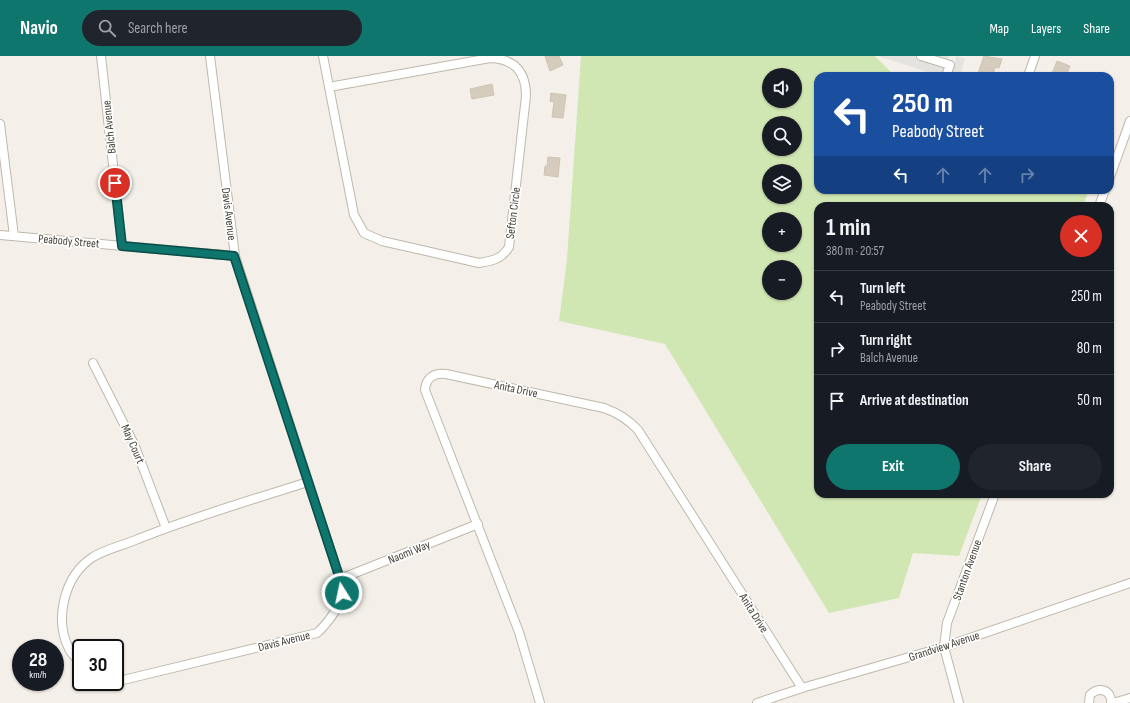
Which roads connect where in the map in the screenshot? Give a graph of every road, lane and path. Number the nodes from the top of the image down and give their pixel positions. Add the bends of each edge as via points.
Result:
1 (101, 56) edge
2 (210, 56) edge
3 (323, 56) edge
4 (921, 56) edge
5 (1035, 56) edge
6 (947, 72) edge
7 (1029, 72) edge
8 (329, 87) junction
9 (1130, 121) edge
10 (0, 124) edge
11 (1127, 138) edge
12 (1114, 158) edge
13 (0, 235) edge
14 (14, 236) junction
15 (122, 246) junction
16 (234, 256) junction
17 (93, 363) dead end
18 (308, 482) junction
19 (994, 498) edge
20 (478, 524) junction
21 (166, 528) junction
22 (340, 579) junction
23 (1130, 583) edge
24 (944, 647) junction
25 (72, 653) edge
26 (124, 680) edge
27 (802, 688) junction
28 (1130, 698) edge
29 (540, 703) edge
30 (757, 703) edge
31 (959, 703) edge
32 (1089, 703) edge
33 (1112, 703) edge

1 - 15 street, Balch Avenue
2 - 16 street, Davis Avenue
3 - 8 street, Sefton Circle
4 - 6 street via 950,65
5 - 7 street
8 - 8 street, Sefton Circle via 354,216 364,233 382,241 479,263 505,255 509,247 526,96 524,79 519,69 500,58 490,58
9 - 11 street
10 - 14 street
11 - 12 street
13 - 14 street, Peabody Street
14 - 15 street, Peabody Street
15 - 16 street, Peabody Street
16 - 18 street, Davis Avenue
17 - 21 street, May Court via 134,444
18 - 21 street
18 - 22 street, Davis Avenue
19 - 24 street, Stanton Avenue via 947,623
20 - 22 street, Naomi Way
20 - 27 street, Anita Drive via 425,390 426,383 431,377 446,374 618,413 638,430
20 - 29 street, Anita Drive via 519,632
21 - 25 street via 94,557 81,567 71,580 65,594 62,626
22 - 26 street, Davis Avenue via 342,593 336,607 317,633
23 - 24 street, Grandview Avenue
24 - 27 street, Grandview Avenue
24 - 31 street
27 - 30 street, Grandview Avenue
28 - 33 street
32 - 33 street via 1090,695 1100,690 1108,693

